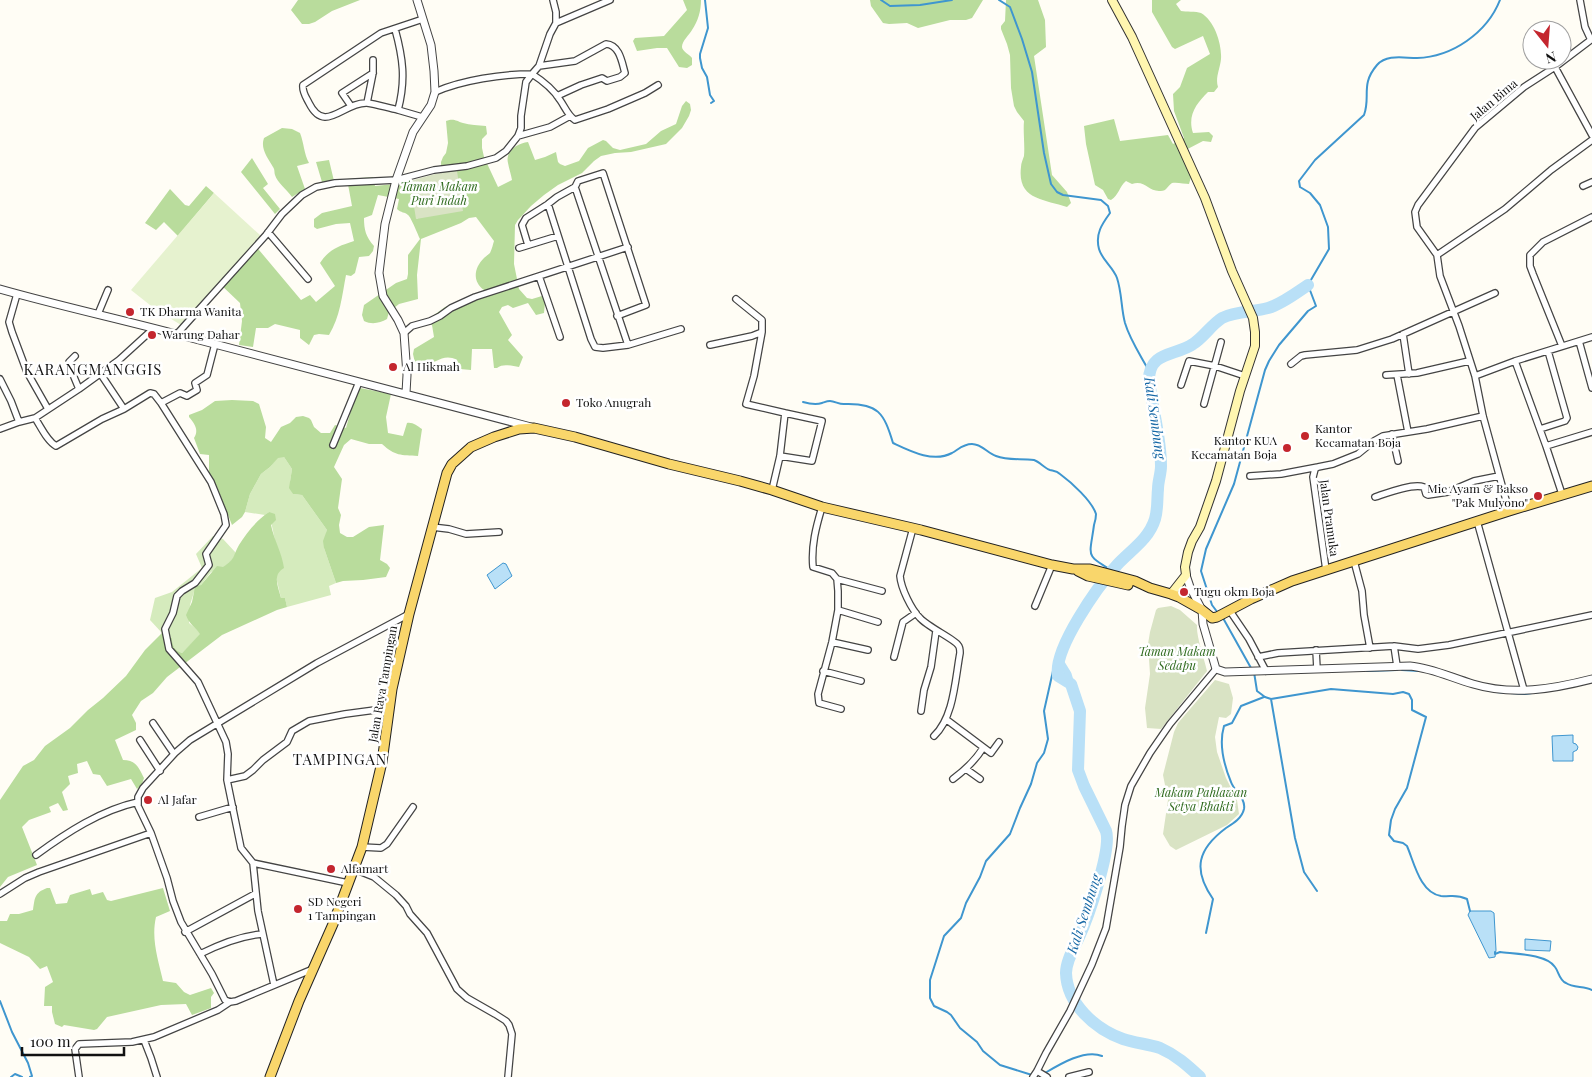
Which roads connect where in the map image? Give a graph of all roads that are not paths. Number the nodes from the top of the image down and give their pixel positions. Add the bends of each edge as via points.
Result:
1 (417, 0) edge
2 (554, 0) edge
3 (610, 0) edge
4 (1112, 0) edge
5 (1580, 0) edge
6 (423, 19) junction
7 (556, 23) junction
8 (395, 29) junction
9 (1591, 39) edge
10 (1572, 54) edge
11 (373, 60) dead end
12 (539, 66) junction
13 (1550, 70) edge
14 (1557, 70) edge
15 (373, 73) junction
16 (532, 74) junction
17 (658, 85) dead end
18 (435, 92) junction
19 (557, 96) junction
20 (368, 103) junction
21 (351, 106) junction
22 (398, 110) junction
23 (570, 116) junction
24 (422, 117) junction
25 (1592, 135) edge
26 (518, 136) junction
27 (1592, 140) edge
28 (396, 180) junction
29 (1592, 182) edge
30 (1583, 186) dead end
31 (575, 187) junction
32 (548, 204) junction
33 (1592, 218) edge
34 (268, 232) junction
35 (558, 236) junction
36 (528, 245) junction
37 (628, 247) junction
38 (519, 248) dead end
39 (1437, 255) junction
40 (599, 257) junction
41 (568, 267) junction
42 (539, 276) junction
43 (308, 279) dead end
44 (0, 290) edge
45 (108, 290) dead end
46 (1495, 293) dead end
47 (16, 294) junction
48 (736, 299) dead end
49 (1454, 312) junction
50 (98, 314) junction
51 (618, 316) junction
52 (154, 329) junction
53 (681, 329) dead end
54 (762, 332) junction
55 (404, 333) junction
56 (178, 334) junction
57 (1402, 334) junction
58 (560, 336) dead end
59 (1592, 337) edge
60 (1579, 341) junction
61 (1221, 342) dead end
62 (215, 344) junction
63 (628, 345) junction
64 (710, 345) dead end
65 (1562, 346) junction
66 (1548, 351) junction
67 (75, 356) dead end
68 (1469, 361) junction
69 (1515, 361) junction
70 (1291, 364) dead end
71 (1215, 366) junction
72 (100, 373) junction
73 (1409, 374) junction
74 (1386, 375) dead end
75 (1397, 375) junction
76 (1246, 376) junction
77 (1475, 376) junction
78 (0, 379) edge
79 (359, 382) junction
80 (1181, 385) dead end
81 (1592, 388) edge
82 (79, 390) junction
83 (406, 393) junction
84 (161, 403) junction
85 (1204, 404) dead end
86 (48, 409) junction
87 (124, 409) junction
88 (784, 413) junction
89 (1482, 416) junction
90 (35, 418) junction
91 (19, 422) junction
92 (534, 428) junction
93 (0, 429) edge
94 (1540, 429) junction
95 (1408, 432) junction
96 (1592, 432) edge
97 (1392, 434) junction
98 (333, 445) dead end
99 (1546, 446) junction
100 (780, 456) junction
101 (1398, 461) dead end
102 (1318, 467) junction
103 (1250, 476) dead end
104 (1499, 476) junction
105 (1592, 486) edge
106 (772, 490) junction
107 (1562, 494) junction
108 (1375, 497) dead end
109 (822, 507) junction
110 (1509, 511) junction
111 (1477, 521) junction
112 (432, 527) junction
113 (913, 528) junction
114 (499, 532) dead end
115 (1354, 561) junction
116 (1052, 565) junction
117 (1326, 570) junction
118 (1186, 575) junction
119 (837, 579) junction
120 (882, 591) dead end
121 (1171, 594) junction
122 (1035, 606) dead end
123 (838, 610) junction
124 (1202, 610) junction
125 (1230, 611) junction
126 (916, 613) junction
127 (409, 614) junction
128 (1592, 615) edge
129 (878, 622) dead end
130 (936, 630) junction
131 (1508, 632) junction
132 (832, 642) junction
133 (1394, 646) junction
134 (1370, 648) junction
135 (868, 650) dead end
136 (1318, 650) junction
137 (894, 657) dead end
138 (1258, 657) junction
139 (1397, 666) junction
140 (1216, 669) junction
141 (1318, 669) junction
142 (823, 671) junction
143 (1263, 671) junction
144 (1592, 679) edge
145 (861, 681) dead end
146 (1524, 690) junction
147 (390, 708) junction
148 (841, 709) dead end
149 (921, 711) dead end
150 (947, 720) junction
151 (153, 723) dead end
152 (218, 723) junction
153 (934, 736) dead end
154 (140, 740) dead end
155 (999, 742) dead end
156 (983, 748) junction
157 (174, 754) junction
158 (966, 769) junction
159 (160, 771) junction
160 (953, 779) dead end
161 (980, 779) dead end
162 (227, 780) junction
163 (138, 802) junction
164 (233, 807) junction
165 (413, 808) dead end
166 (199, 817) dead end
167 (151, 833) junction
168 (362, 847) junction
169 (36, 855) dead end
170 (253, 863) junction
171 (354, 869) junction
172 (348, 883) junction
173 (0, 894) edge
174 (255, 894) junction
175 (185, 932) junction
176 (262, 934) junction
177 (200, 954) junction
178 (313, 968) junction
179 (274, 985) junction
180 (230, 1002) junction
181 (144, 1040) junction
182 (1089, 1072) dead end
183 (1040, 1075) edge
184 (79, 1077) edge
185 (157, 1077) edge
186 (270, 1077) edge
187 (508, 1077) edge
188 (1069, 1077) edge

1 - 6 street
2 - 7 street
3 - 7 street
4 - 76 main road via 1205,198 1253,318 1255,346
5 - 9 street via 1585,27
6 - 8 street
6 - 18 street via 431,45
7 - 12 street
8 - 21 street via 381,33 302,85 311,107 322,118 329,118
8 - 22 street via 404,71
9 - 10 street, Jalan Bima
11 - 15 street
12 - 16 street
12 - 19 street via 576,61 606,44 617,49 625,73 620,77 607,81 602,78
13 - 39 street, Jalan Bima via 1524,87 1475,128 1418,205 1415,221
14 - 25 street
15 - 20 street
15 - 21 street via 342,93
16 - 18 street via 450,85
16 - 19 street via 543,80
16 - 26 street via 526,82
17 - 23 street via 580,119
18 - 24 street
19 - 23 street
20 - 21 street
20 - 22 street
22 - 24 street
23 - 26 street via 550,127
24 - 28 street via 413,132
26 - 28 street via 496,158
27 - 39 street via 1505,209
28 - 34 street via 316,187 302,195
28 - 55 street via 385,224 379,272 383,296
29 - 30 street
31 - 32 street
31 - 37 street via 578,181 603,173
31 - 40 street
32 - 35 street
32 - 36 street via 522,222
33 - 65 street via 1543,242 1530,255 1530,266
34 - 43 street
34 - 56 street
35 - 36 street
35 - 41 street
36 - 38 street
37 - 40 street
37 - 51 street via 646,306
39 - 49 street via 1440,276
40 - 41 street
40 - 51 street
41 - 42 street
41 - 63 street via 595,347
42 - 55 street via 475,297 430,321 412,326
42 - 58 street
44 - 47 street
45 - 50 street
46 - 49 street
47 - 50 street
47 - 86 street via 10,322 12,332 27,372
48 - 54 street via 762,320
49 - 57 street
49 - 68 street
50 - 52 street
51 - 63 street
52 - 56 street
52 - 72 street
53 - 63 street
54 - 64 street
54 - 88 street via 746,404
55 - 83 street
56 - 62 street
57 - 70 street via 1357,350 1301,356
57 - 73 street
59 - 60 street
60 - 65 street
60 - 81 street
61 - 71 street
62 - 79 street
62 - 84 street via 206,375 196,383 197,390 187,396 180,393
65 - 66 street
66 - 69 street
66 - 94 street via 1567,418
67 - 82 street via 68,364
68 - 73 street
68 - 77 street
69 - 77 street
69 - 94 street
71 - 76 street
71 - 80 street via 1190,361
71 - 85 street
72 - 82 street
72 - 87 street
73 - 75 street
74 - 75 street
75 - 95 street
76 - 118 main road via 1216,481 1188,552
77 - 89 street
78 - 91 street
79 - 83 street
79 - 98 street
82 - 86 street
83 - 92 street
84 - 87 street via 150,393
84 - 152 street via 211,482 226,522 206,554 209,565 178,596 165,629 169,649 198,682
86 - 90 street
87 - 90 street via 56,446
88 - 100 street
88 - 100 street via 822,421 812,461
89 - 95 street, Jalan Pramuka
89 - 104 street
90 - 91 street
91 - 93 street
92 - 106 main road
92 - 112 main road, Jalan Raya Tampingan via 494,437 460,456 447,472
94 - 99 street
95 - 97 street, Jalan Pramuka
96 - 99 street
97 - 101 street
97 - 102 street, Jalan Pramuka via 1374,441 1358,454
99 - 107 street
100 - 106 street
102 - 103 street
102 - 117 street, Jalan Pramuka via 1313,477
104 - 108 street via 1474,481 1448,492 1426,495 1424,487 1420,486
104 - 110 street
105 - 107 main road
106 - 109 main road
107 - 110 main road
109 - 113 main road
109 - 119 street via 815,532 813,567 832,573
110 - 111 main road
111 - 115 main road
111 - 131 street
112 - 114 street via 466,534
112 - 127 main road, Jalan Raya Tampingan
113 - 116 main road
113 - 126 street via 900,576
115 - 117 main road
115 - 134 street
116 - 121 main road
116 - 122 street
117 - 125 main road via 1263,593
118 - 121 main road
118 - 124 street
119 - 120 street
119 - 123 street
121 - 124 main road
123 - 129 street
123 - 132 street
124 - 125 main road via 1212,618
124 - 140 street via 1204,630
125 - 138 street
126 - 130 street
126 - 137 street via 903,622
127 - 147 main road, Jalan Raya Tampingan
127 - 152 street
128 - 131 street
130 - 149 street
130 - 150 street via 960,648
131 - 133 street via 1418,649
131 - 146 street
132 - 135 street
132 - 142 street
133 - 134 street
133 - 139 street
134 - 136 street
136 - 138 street
136 - 141 street
138 - 143 street
139 - 141 street
139 - 146 street via 1426,668 1485,688
140 - 143 street via 1225,672
140 - 183 street via 1170,724 1132,786 1122,826 1106,928 1070,1010 1046,1053
141 - 143 street
142 - 145 street
142 - 148 street via 819,703
144 - 146 street via 1550,689
147 - 162 street via 309,721 292,731 287,742 254,770 245,776
147 - 168 main road, Jalan Raya Tampingan via 382,762
150 - 153 street
150 - 156 street
151 - 157 street
152 - 157 street
152 - 162 street via 227,748
154 - 159 street
155 - 156 street via 991,753
156 - 158 street
157 - 159 street
158 - 160 street
158 - 161 street
159 - 163 street via 144,788
162 - 164 street
163 - 167 street
163 - 169 street via 106,813
164 - 166 street
164 - 170 street via 241,848
165 - 168 street via 387,844 380,848
167 - 173 street via 24,878
167 - 175 street
168 - 171 main road, Jalan Raya Tampingan
170 - 172 street
170 - 174 street
171 - 172 main road, Jalan Raya Tampingan
171 - 187 street via 374,876 406,906 427,933 457,989 509,1025 512,1034
172 - 178 main road, Jalan Raya Tampingan
174 - 175 street
174 - 176 street
175 - 177 street
176 - 177 street via 226,942
176 - 179 street
177 - 180 street via 222,996
178 - 179 street
178 - 186 main road, Jalan Raya Tampingan
179 - 180 street
180 - 181 street
181 - 184 street via 78,1044 75,1050
181 - 185 street
182 - 188 street

